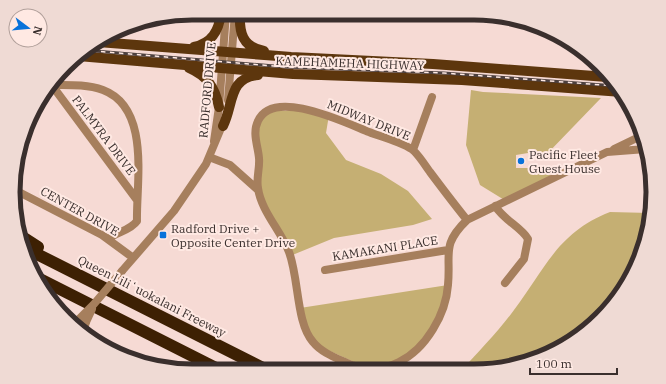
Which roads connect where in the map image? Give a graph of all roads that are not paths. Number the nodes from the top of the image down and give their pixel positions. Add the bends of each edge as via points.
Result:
1 (221, 20) edge
2 (226, 20) edge
3 (234, 20) edge
4 (240, 20) edge
5 (107, 43) edge
6 (188, 49) junction
7 (227, 51) junction
8 (86, 57) edge
9 (291, 57) junction
10 (181, 64) junction
11 (226, 69) junction
12 (293, 74) junction
13 (601, 77) edge
14 (58, 85) edge
15 (54, 89) edge
16 (613, 91) edge
17 (432, 97) dead end
18 (219, 107) junction
19 (223, 126) junction
20 (637, 138) edge
21 (213, 145) junction
22 (641, 149) edge
23 (413, 150) junction
24 (606, 152) junction
25 (209, 157) junction
26 (258, 190) junction
27 (20, 193) edge
28 (137, 200) junction
29 (495, 206) junction
30 (467, 220) junction
31 (27, 239) edge
32 (108, 239) junction
33 (30, 250) edge
34 (448, 250) junction
35 (132, 257) junction
36 (325, 270) dead end
37 (45, 281) edge
38 (505, 283) dead end
39 (47, 284) edge
40 (117, 293) junction
41 (73, 296) junction
42 (80, 322) edge
43 (208, 364) edge
44 (255, 364) edge
45 (351, 364) edge
46 (392, 364) edge

1 - 6 main road via 214,36 205,44
2 - 7 street, RADFORD DRIVE
3 - 7 street, RADFORD DRIVE
4 - 9 main road via 240,33 250,46 256,50
5 - 6 main road, KAMEHAMEHA HIGHWAY
6 - 7 main road, KAMEHAMEHA HIGHWAY
7 - 9 main road, KAMEHAMEHA HIGHWAY
7 - 11 street, RADFORD DRIVE
8 - 10 main road, KAMEHAMEHA HIGHWAY
9 - 13 main road, KAMEHAMEHA HIGHWAY
10 - 11 main road, KAMEHAMEHA HIGHWAY
10 - 18 main road via 201,73 207,79 214,89
11 - 12 main road, KAMEHAMEHA HIGHWAY
11 - 18 street, RADFORD DRIVE
11 - 19 street, RADFORD DRIVE via 228,102
12 - 16 main road, KAMEHAMEHA HIGHWAY via 462,80
12 - 19 main road via 252,76 241,80 236,87
14 - 28 street via 84,85 104,90 115,96 127,110 138,147
15 - 28 street, PALMYRA DRIVE
17 - 23 street
18 - 21 street, RADFORD DRIVE
19 - 21 street, RADFORD DRIVE
20 - 24 street
21 - 25 street, RADFORD DRIVE
22 - 24 street
23 - 26 street, MIDWAY DRIVE via 329,115 277,107 263,113 257,124 255,133 259,160
23 - 30 street, MIDWAY DRIVE
24 - 29 street
25 - 26 street via 230,165
25 - 35 street, RADFORD DRIVE via 174,211
26 - 45 street via 289,251 306,333 323,351
27 - 32 street, CENTER DRIVE
28 - 32 street via 137,221
29 - 30 street
29 - 38 street via 503,218 523,232 528,239 524,259
30 - 34 street via 454,233
31 - 40 highway
32 - 35 street, CENTER DRIVE
33 - 40 highway, Queen Liliʻuokalani Freeway
34 - 36 street, KAMAKANI PLACE
34 - 46 street via 445,304 423,342 401,361
35 - 42 street, RADFORD DRIVE, bridge
37 - 41 highway
39 - 41 highway
40 - 44 highway, Queen Liliʻuokalani Freeway
41 - 43 highway

